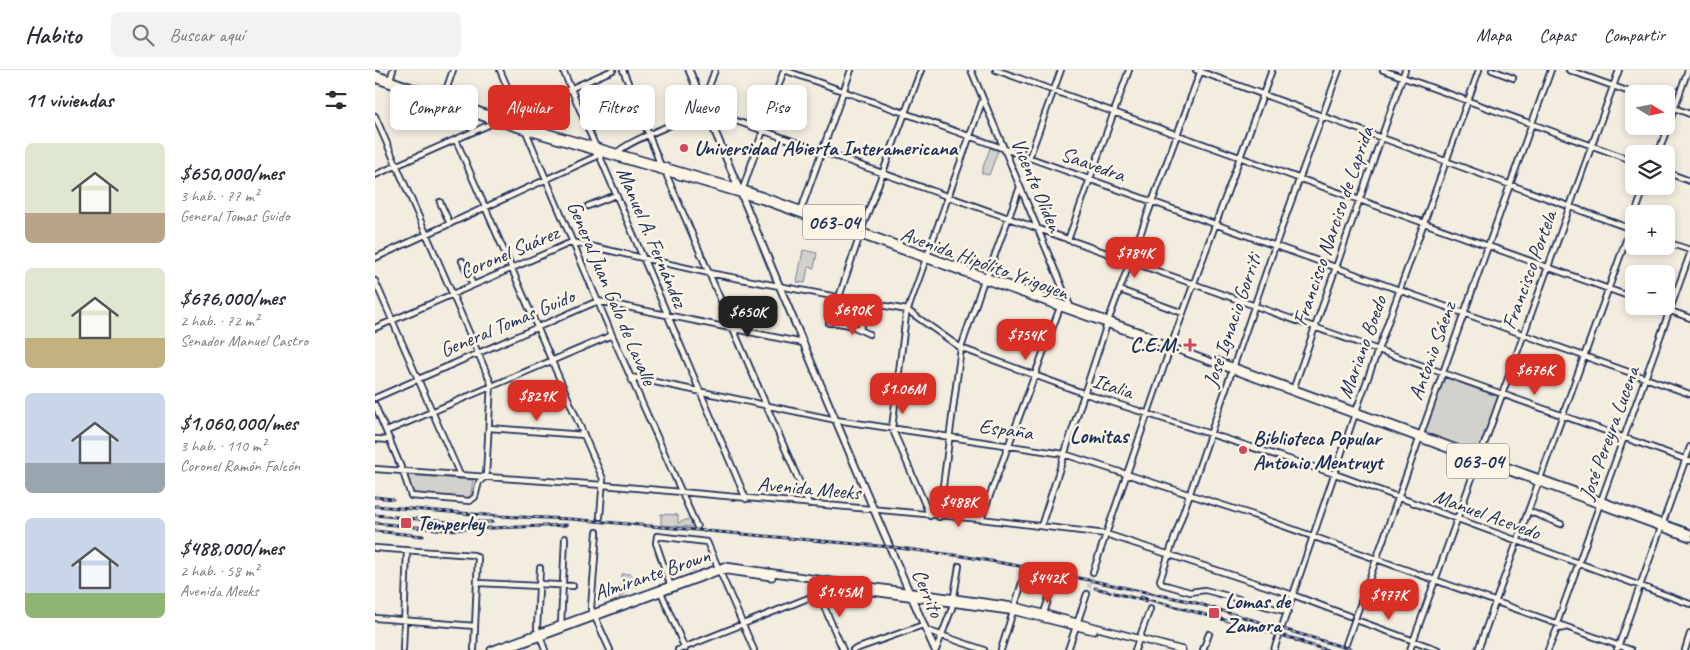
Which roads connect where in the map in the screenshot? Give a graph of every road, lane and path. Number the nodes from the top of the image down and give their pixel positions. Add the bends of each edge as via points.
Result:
1 (393, 70) edge
2 (453, 70) edge
3 (500, 70) edge
4 (563, 70) edge
5 (613, 70) edge
6 (623, 70) edge
7 (689, 70) edge
8 (715, 70) edge
9 (784, 70) edge
10 (851, 70) edge
11 (921, 70) edge
12 (971, 70) edge
13 (996, 70) edge
14 (1061, 70) edge
15 (1129, 70) edge
16 (1272, 70) edge
17 (1339, 70) edge
18 (1383, 70) edge
19 (1405, 70) edge
20 (1479, 70) edge
21 (1492, 70) edge
22 (1551, 70) edge
23 (1569, 70) edge
24 (1619, 70) edge
25 (1688, 70) edge
26 (1199, 71) edge
27 (375, 74) edge
28 (1403, 77) junction
29 (1513, 78) dead end
30 (375, 79) edge
31 (390, 80) junction
32 (404, 85) edge
33 (448, 85) edge
34 (506, 85) edge
35 (695, 85) edge
36 (710, 85) edge
37 (779, 85) edge
38 (1614, 86) junction
39 (571, 88) junction
40 (1625, 90) edge
41 (843, 91) junction
42 (1053, 91) junction
43 (1263, 94) junction
44 (983, 99) junction
45 (1468, 100) junction
46 (1675, 108) joint
47 (905, 113) junction
48 (1114, 113) junction
49 (1690, 114) edge
50 (375, 116) edge
51 (488, 116) edge
52 (1322, 116) junction
53 (1531, 123) junction
54 (488, 125) edge
55 (665, 129) edge
56 (525, 130) edge
57 (531, 130) edge
58 (714, 130) edge
59 (763, 130) joint
60 (650, 135) junction
61 (969, 136) junction
62 (1177, 136) junction
63 (1381, 138) junction
64 (455, 140) junction
65 (1591, 145) junction
66 (596, 149) junction
67 (1004, 149) junction
68 (822, 151) junction
69 (615, 154) junction
70 (1625, 157) edge
71 (1029, 158) junction
72 (1240, 158) junction
73 (1446, 161) junction
74 (395, 166) junction
75 (661, 166) junction
76 (667, 172) junction
77 (883, 173) junction
78 (375, 175) edge
79 (1675, 175) edge
80 (1299, 179) junction
81 (1090, 180) junction
82 (546, 181) junction
83 (1690, 181) edge
84 (1509, 184) junction
85 (1020, 187) junction
86 (741, 190) junction
87 (616, 194) junction
88 (948, 196) junction
89 (1359, 200) junction
90 (440, 202) dead end
91 (1154, 202) junction
92 (588, 206) dead end
93 (1569, 206) junction
94 (485, 209) junction
95 (801, 210) junction
96 (1009, 218) junction
97 (1424, 223) junction
98 (450, 224) junction
99 (1215, 225) junction
100 (1625, 226) edge
101 (1038, 229) junction
102 (860, 233) junction
103 (426, 235) junction
104 (1068, 240) junction
105 (572, 242) junction
106 (1675, 245) edge
107 (1275, 246) junction
108 (1487, 246) junction
109 (1625, 246) edge
110 (1690, 250) edge
111 (1690, 254) edge
112 (925, 257) junction
113 (375, 258) edge
114 (643, 259) junction
115 (462, 261) dead end
116 (1131, 262) junction
117 (1547, 267) junction
118 (1335, 268) junction
119 (511, 269) junction
120 (709, 273) junction
121 (985, 278) junction
122 (375, 281) edge
123 (473, 285) junction
124 (1193, 285) junction
125 (778, 286) junction
126 (1608, 289) junction
127 (1120, 290) junction
128 (1399, 291) junction
129 (452, 294) junction
130 (1625, 295) edge
131 (1675, 297) edge
132 (841, 298) junction
133 (1067, 298) junction
134 (598, 301) junction
135 (1061, 305) junction
136 (1254, 307) junction
137 (907, 310) junction
138 (1072, 310) junction
139 (866, 311) dead end
140 (1463, 313) junction
141 (1675, 313) edge
142 (1183, 314) junction
143 (1669, 315) edge
144 (668, 316) junction
145 (1690, 318) edge
146 (393, 320) junction
147 (1108, 322) junction
148 (375, 328) edge
149 (537, 328) junction
150 (1314, 328) junction
151 (860, 329) junction
152 (733, 330) junction
153 (869, 334) dead end
154 (1523, 334) junction
155 (612, 335) junction
156 (803, 343) junction
157 (1171, 345) junction
158 (961, 348) junction
159 (1378, 351) junction
160 (478, 353) junction
161 (1584, 356) junction
162 (551, 362) junction
163 (1232, 368) junction
164 (1441, 373) junction
165 (1035, 375) junction
166 (631, 378) junction
167 (1645, 378) junction
168 (418, 379) junction
169 (492, 387) junction
170 (1293, 390) junction
171 (701, 392) junction
172 (1083, 394) junction
173 (1501, 394) junction
174 (1690, 394) edge
175 (375, 398) edge
176 (375, 405) edge
177 (767, 406) junction
178 (433, 413) junction
179 (1356, 413) junction
180 (1147, 414) junction
181 (1563, 416) junction
182 (836, 420) junction
183 (489, 428) junction
184 (893, 428) junction
185 (387, 431) junction
186 (584, 435) junction
187 (1210, 435) junction
188 (1419, 436) junction
189 (948, 437) junction
190 (1624, 438) junction
191 (375, 439) edge
192 (390, 440) junction
193 (1008, 446) junction
194 (1690, 447) edge
195 (1064, 454) junction
196 (1272, 455) joint
197 (1479, 458) junction
198 (1688, 461) edge
199 (375, 469) edge
200 (403, 472) junction
201 (1335, 474) junction
202 (460, 475) junction
203 (1126, 475) junction
204 (486, 476) junction
205 (1539, 480) junction
206 (603, 485) junction
207 (682, 493) junction
208 (1189, 494) junction
209 (1396, 498) junction
210 (746, 499) junction
211 (1601, 503) junction
212 (809, 504) junction
213 (875, 511) junction
214 (1528, 511) junction
215 (930, 516) junction
216 (939, 517) junction
217 (600, 518) dead end
218 (981, 520) junction
219 (1456, 520) junction
220 (1561, 524) dead end
221 (1661, 525) junction
222 (1041, 526) junction
223 (697, 527) dead end
224 (597, 532) dead end
225 (1690, 533) edge
226 (1105, 534) junction
227 (1313, 536) junction
228 (565, 538) dead end
229 (1690, 538) edge
230 (1516, 542) junction
231 (375, 548) edge
232 (407, 551) junction
233 (1168, 555) junction
234 (1376, 560) junction
235 (1579, 565) junction
236 (959, 566) dead end
237 (540, 568) dead end
238 (719, 569) junction
239 (1093, 572) tunnel mouth
240 (1025, 576) dead end
241 (1435, 580) junction
242 (1054, 581) dead end
243 (817, 582) junction
244 (478, 583) junction
245 (670, 584) junction
246 (539, 585) junction
247 (563, 586) junction
248 (573, 586) dead end
249 (836, 586) junction
250 (1639, 586) junction
251 (660, 590) junction
252 (819, 594) junction
253 (1087, 594) tunnel mouth
254 (911, 595) junction
255 (1293, 595) junction
256 (953, 600) junction
257 (1494, 601) junction
258 (1690, 604) edge
259 (1014, 609) junction
260 (1150, 609) dead end
261 (1288, 612) junction
262 (1044, 613) junction
263 (593, 614) junction
264 (1356, 615) junction
265 (1349, 616) junction
266 (375, 618) edge
267 (1541, 618) junction
268 (404, 621) junction
269 (1359, 621) junction
270 (742, 624) junction
271 (1077, 624) junction
272 (1557, 624) junction
273 (561, 625) junction
274 (475, 626) junction
275 (925, 627) junction
276 (1575, 630) junction
277 (1553, 633) junction
278 (1209, 634) dead end
279 (1690, 634) edge
280 (539, 635) junction
281 (942, 636) junction
282 (1413, 640) junction
283 (1138, 641) junction
284 (1346, 644) dead end
285 (1617, 648) edge
286 (685, 649) edge
287 (403, 650) edge
288 (474, 650) edge
289 (491, 650) edge
290 (505, 650) edge
291 (545, 650) edge
292 (610, 650) edge
293 (678, 650) edge
294 (754, 650) edge
295 (843, 650) edge
296 (853, 650) edge
297 (936, 650) edge
298 (984, 650) edge
299 (1001, 650) edge
300 (1068, 650) edge
301 (1135, 650) edge
302 (1167, 650) edge
303 (1182, 650) edge
304 (1203, 650) edge
305 (1274, 650) edge
306 (1410, 650) edge
307 (1439, 650) edge
308 (1478, 650) edge
309 (1548, 650) edge
310 (1631, 650) edge
311 (1685, 650) edge

1 - 31 street
2 - 33 street
3 - 34 street, General Juan Galo de Lavalle
4 - 39 street, Manuel A. Fernández
5 - 39 street
6 - 60 street
7 - 35 main road, Cerrito
8 - 36 street
9 - 37 street
9 - 41 street, Saavedra
10 - 41 street
11 - 47 street
12 - 44 street, Vicente Oliden
13 - 42 street
14 - 42 street
15 - 48 street
16 - 43 street
17 - 52 street, José Ignacio Gorriti
18 - 28 street
19 - 28 street, Francisco Narciso de Laprida
20 - 45 street, Mariano Boedo
21 - 29 street
22 - 53 street, Antonio Sáenz
23 - 38 street
24 - 38 street, Francisco Portela
25 - 46 street
26 - 43 street
26 - 62 street
27 - 31 main road, Avenida Hipólito Yrigoyen / 063-04
28 - 45 street
28 - 63 street, Francisco Narciso de Laprida
30 - 51 main road, Avenida Hipólito Yrigoyen / 063-04
31 - 32 main road, Avenida Hipólito Yrigoyen / 063-04
38 - 40 street
38 - 65 street, Francisco Portela
39 - 66 street, Manuel A. Fernández
41 - 47 street, Saavedra
41 - 68 street
42 - 48 street
42 - 71 street
43 - 52 street
43 - 72 street
44 - 61 street
44 - 67 street, Vicente Oliden
45 - 53 street
45 - 73 street, Mariano Boedo
46 - 49 street
47 - 61 street, Saavedra
47 - 77 street
48 - 62 street
48 - 81 street
50 - 74 street
52 - 63 street
52 - 80 street, José Ignacio Gorriti
53 - 65 street
53 - 84 street, Antonio Sáenz
54 - 64 street
55 - 60 street
56 - 82 street, General Juan Galo de Lavalle
57 - 66 main road, Avenida Hipólito Yrigoyen / 063-04
58 - 86 main road, Cerrito
59 - 68 street
59 - 86 street
60 - 69 street
60 - 75 street
61 - 67 street, Saavedra
61 - 88 street
62 - 72 street
62 - 91 street
63 - 73 street
63 - 89 street, Francisco Narciso de Laprida
64 - 74 street
64 - 94 street
65 - 70 street
65 - 93 street, Francisco Portela
66 - 69 main road, Avenida Hipólito Yrigoyen / 063-04
66 - 82 street via 595,157
66 - 87 street, Manuel A. Fernández
67 - 71 street, Saavedra
67 - 85 street, Vicente Oliden
68 - 77 street
68 - 95 street
69 - 75 main road, Avenida Hipólito Yrigoyen / 063-04
69 - 76 main road, Avenida Hipólito Yrigoyen / 063-04
71 - 81 street, Saavedra
72 - 80 street
72 - 99 street
73 - 84 street
73 - 97 street, Mariano Boedo
74 - 78 street
74 - 103 street
75 - 86 main road, Avenida Hipólito Yrigoyen / 063-04
76 - 86 main road, Avenida Hipólito Yrigoyen / 063-04
76 - 120 street
77 - 88 street
77 - 102 street
79 - 83 street
80 - 89 street
80 - 107 street, José Ignacio Gorriti
81 - 91 street, Saavedra
81 - 104 street
82 - 94 street
82 - 105 street, General Juan Galo de Lavalle
84 - 93 street
84 - 108 street, Antonio Sáenz
85 - 96 street
85 - 101 street, Vicente Oliden
86 - 95 main road, Avenida Hipólito Yrigoyen / 063-04
86 - 102 main road, Avenida Hipólito Yrigoyen / 063-04
86 - 125 main road, Cerrito
87 - 92 street
87 - 114 street, Manuel A. Fernández
88 - 96 street
88 - 112 street
89 - 97 street
89 - 118 street, Francisco Narciso de Laprida
90 - 98 street
91 - 99 street, Saavedra
91 - 116 street
93 - 100 street
93 - 117 street, Francisco Portela
94 - 98 street
94 - 119 street
95 - 102 main road, Avenida Hipólito Yrigoyen / 063-04
96 - 101 street
96 - 121 street
97 - 108 street
97 - 128 street, Mariano Boedo
98 - 103 street
99 - 107 street, Saavedra
99 - 124 street
101 - 104 street
101 - 133 street, Vicente Oliden
102 - 112 main road, Avenida Hipólito Yrigoyen / 063-04
102 - 132 street
103 - 113 street
103 - 129 street
104 - 116 street
105 - 114 street, Coronel Suárez
105 - 119 street, Coronel Suárez
105 - 134 street, General Juan Galo de Lavalle
106 - 110 street
107 - 118 street, Saavedra
107 - 136 street, José Ignacio Gorriti
108 - 117 street
108 - 140 street, Antonio Sáenz
109 - 126 street
111 - 131 street, José Pereyra Lucena
112 - 121 main road, Avenida Hipólito Yrigoyen / 063-04
112 - 137 street
114 - 120 street, Coronel Suárez
114 - 144 street, Manuel A. Fernández
115 - 123 street
116 - 124 street
116 - 127 street
117 - 126 street
117 - 154 street, Francisco Portela
118 - 128 street, Saavedra
118 - 150 street, Francisco Narciso de Laprida
119 - 123 street, Coronel Suárez
119 - 149 street
120 - 125 street, Coronel Suárez
120 - 152 street
121 - 135 main road, Avenida Hipólito Yrigoyen / 063-04
121 - 158 street
122 - 146 street
123 - 129 street, Coronel Suárez
124 - 136 street
124 - 142 street
125 - 132 street, Italia
125 - 156 main road, Cerrito
126 - 130 street
126 - 161 street
127 - 142 street
127 - 147 street
128 - 140 street, Saavedra
128 - 159 street, Mariano Boedo
129 - 146 street, Coronel Suárez
129 - 160 street
132 - 137 street, Italia
132 - 151 street via 836,321
133 - 135 street
133 - 138 street, Vicente Oliden
134 - 144 street, General Tomas Guido
134 - 149 street, General Tomas Guido
134 - 155 street, General Juan Galo de Lavalle
135 - 138 main road, Avenida Hipólito Yrigoyen / 063-04
135 - 165 street
136 - 150 street
136 - 163 street, José Ignacio Gorriti
137 - 158 street, Italia
137 - 184 street
138 - 147 main road, Avenida Hipólito Yrigoyen / 063-04
139 - 151 street
140 - 154 street, Saavedra
140 - 164 street, Antonio Sáenz
141 - 145 street
142 - 157 street
143 - 167 street, José Pereyra Lucena
144 - 152 street, General Tomas Guido
144 - 171 street, Manuel A. Fernández
146 - 148 street, Coronel Suárez
146 - 168 street
147 - 157 main road, Avenida Hipólito Yrigoyen / 063-04
147 - 172 street
149 - 160 street, General Tomas Guido
149 - 162 street
150 - 159 street
150 - 170 street, Francisco Narciso de Laprida
151 - 153 street
152 - 156 street, General Tomas Guido
152 - 177 street
154 - 161 street, Saavedra
154 - 173 street, Francisco Portela
155 - 162 street
155 - 166 street, General Juan Galo de Lavalle
156 - 182 main road, Cerrito
157 - 163 main road, Avenida Hipólito Yrigoyen / 063-04
157 - 180 street
158 - 165 street, Italia
158 - 189 street
159 - 164 street
159 - 179 street, Mariano Boedo
160 - 168 street, General Tomas Guido
160 - 169 street
161 - 167 street, Saavedra
161 - 181 street
162 - 169 street
162 - 186 street
163 - 170 main road, Avenida Hipólito Yrigoyen / 063-04
163 - 187 street, José Ignacio Gorriti
164 - 173 street
164 - 188 street, Antonio Sáenz
165 - 172 street, Italia
165 - 193 street
166 - 171 street, España
166 - 207 street, General Juan Galo de Lavalle
167 - 174 street, Saavedra
167 - 190 street, José Pereyra Lucena
168 - 175 street, General Tomas Guido
168 - 178 street
169 - 178 street
169 - 183 street
170 - 179 main road, Avenida Hipólito Yrigoyen / 063-04
171 - 177 street, España
171 - 210 street, Manuel A. Fernández
172 - 180 street, Italia
172 - 195 street
173 - 181 street
173 - 197 street, Francisco Portela
176 - 185 street
177 - 182 street, España
177 - 212 street
178 - 185 street
178 - 202 street
179 - 188 main road, Avenida Hipólito Yrigoyen / 063-04
179 - 201 street, Mariano Boedo
180 - 187 street, Italia
180 - 203 street
181 - 190 street
181 - 205 street
182 - 184 street, España
182 - 213 main road, Cerrito
183 - 186 street
183 - 204 street
184 - 189 street, España
184 - 215 street
185 - 192 street
186 - 206 street
187 - 196 street, Italia
187 - 208 street, José Ignacio Gorriti
188 - 197 main road, Avenida Hipólito Yrigoyen / 063-04
188 - 209 street, Antonio Sáenz
189 - 193 street, España
189 - 216 street
190 - 198 street
190 - 211 street, José Pereyra Lucena
191 - 192 street
192 - 200 street
193 - 195 street, España
193 - 218 street
194 - 198 street
195 - 203 street, España
195 - 222 street
196 - 201 street, Manuel Acevedo
197 - 205 main road, Avenida Hipólito Yrigoyen / 063-04
197 - 219 street, Francisco Portela
198 - 221 street
199 - 200 street, Avenida Meeks
200 - 202 street, Avenida Meeks
200 - 204 street via 411,496 470,501 475,497 479,482
201 - 209 street, Manuel Acevedo
201 - 227 street, Mariano Boedo
202 - 204 street, Avenida Meeks
203 - 208 street, España
203 - 226 street
204 - 206 street, Avenida Meeks
205 - 211 main road, Avenida Hipólito Yrigoyen / 063-04
205 - 214 street
206 - 207 street, Avenida Meeks
206 - 217 street
207 - 210 street, Avenida Meeks
207 - 223 street, General Juan Galo de Lavalle
208 - 227 street, España
208 - 233 street, José Ignacio Gorriti
209 - 219 street, Manuel Acevedo
209 - 234 street, Antonio Sáenz
210 - 212 street, Avenida Meeks
211 - 221 main road, Avenida Hipólito Yrigoyen / 063-04
211 - 235 street, José Pereyra Lucena
212 - 213 street, Avenida Meeks
213 - 215 street, Avenida Meeks
213 - 254 main road, Cerrito
214 - 220 street
214 - 230 street
215 - 216 street, Avenida Meeks
216 - 218 street, Avenida Meeks
218 - 222 street, Avenida Meeks
219 - 230 street, Manuel Acevedo
219 - 241 street, Francisco Portela
221 - 225 main road, Avenida Hipólito Yrigoyen / 063-04
221 - 229 main road, Avenida Hipólito Yrigoyen / 063-04
221 - 250 street
222 - 226 street, Avenida Meeks
224 - 263 street
226 - 233 street, Avenida Meeks
226 - 239 street
227 - 234 street, España
227 - 255 street, Mariano Boedo
228 - 247 street
230 - 235 street, Manuel Acevedo
230 - 257 street
231 - 232 street
232 - 244 street via 474,556 479,560
232 - 268 street
233 - 255 street, Avenida Meeks
233 - 261 street, José Ignacio Gorriti via 1160,582 1190,592 1203,589
234 - 241 street, España
234 - 264 street, Antonio Sáenz
235 - 250 street, Manuel Acevedo
235 - 272 street, José Pereyra Lucena
236 - 256 street
237 - 246 street
238 - 243 main road, Almirante Brown
238 - 245 main road, Almirante Brown
238 - 245 street via 706,541 656,537
238 - 251 main road, Almirante Brown
238 - 270 street
240 - 259 street
241 - 257 street, España
241 - 282 street, Francisco Portela
242 - 262 street
243 - 249 main road, Almirante Brown
243 - 252 street
243 - 254 main road, Almirante Brown
244 - 246 street
244 - 274 street
245 - 251 main road, Almirante Brown
246 - 247 street
246 - 280 street
247 - 248 street
247 - 273 street
249 - 252 street
249 - 254 main road, Almirante Brown
250 - 258 street, Manuel Acevedo
250 - 285 street
251 - 263 main road, Almirante Brown
251 - 286 street
252 - 270 street
252 - 295 street
253 - 271 street
254 - 256 main road, Almirante Brown
254 - 275 main road, Cerrito
255 - 261 street, Mariano Boedo
255 - 265 street, Avenida Meeks
256 - 259 main road, Almirante Brown
256 - 281 street
257 - 267 street, España
257 - 308 street
259 - 262 main road, Almirante Brown
259 - 271 main road, Almirante Brown
259 - 299 street
260 - 283 street
261 - 305 street, Mariano Boedo
262 - 271 main road, Almirante Brown
263 - 273 main road, Almirante Brown
263 - 280 main road, Almirante Brown
263 - 292 street
264 - 265 street
264 - 269 street
264 - 284 street, Antonio Sáenz
265 - 269 street via 1352,622 1345,646
266 - 268 street
267 - 272 street, España
267 - 277 street via 1551,624
268 - 274 street
268 - 287 street
269 - 282 street
270 - 286 street
270 - 294 street
271 - 283 main road, Almirante Brown
271 - 300 street
272 - 276 street, España
273 - 280 main road, Almirante Brown
274 - 288 street
275 - 281 street
275 - 296 street
275 - 297 main road, Cerrito
276 - 277 street via 1559,628
276 - 285 street, España
277 - 309 street
278 - 304 street
279 - 311 street
280 - 289 main road, Almirante Brown
280 - 290 main road, Almirante Brown
280 - 291 street
281 - 297 street
281 - 298 street
282 - 306 street, Francisco Portela
282 - 307 street
283 - 301 street
283 - 302 main road, Almirante Brown
283 - 303 main road, Almirante Brown
285 - 310 street, España
286 - 293 street

